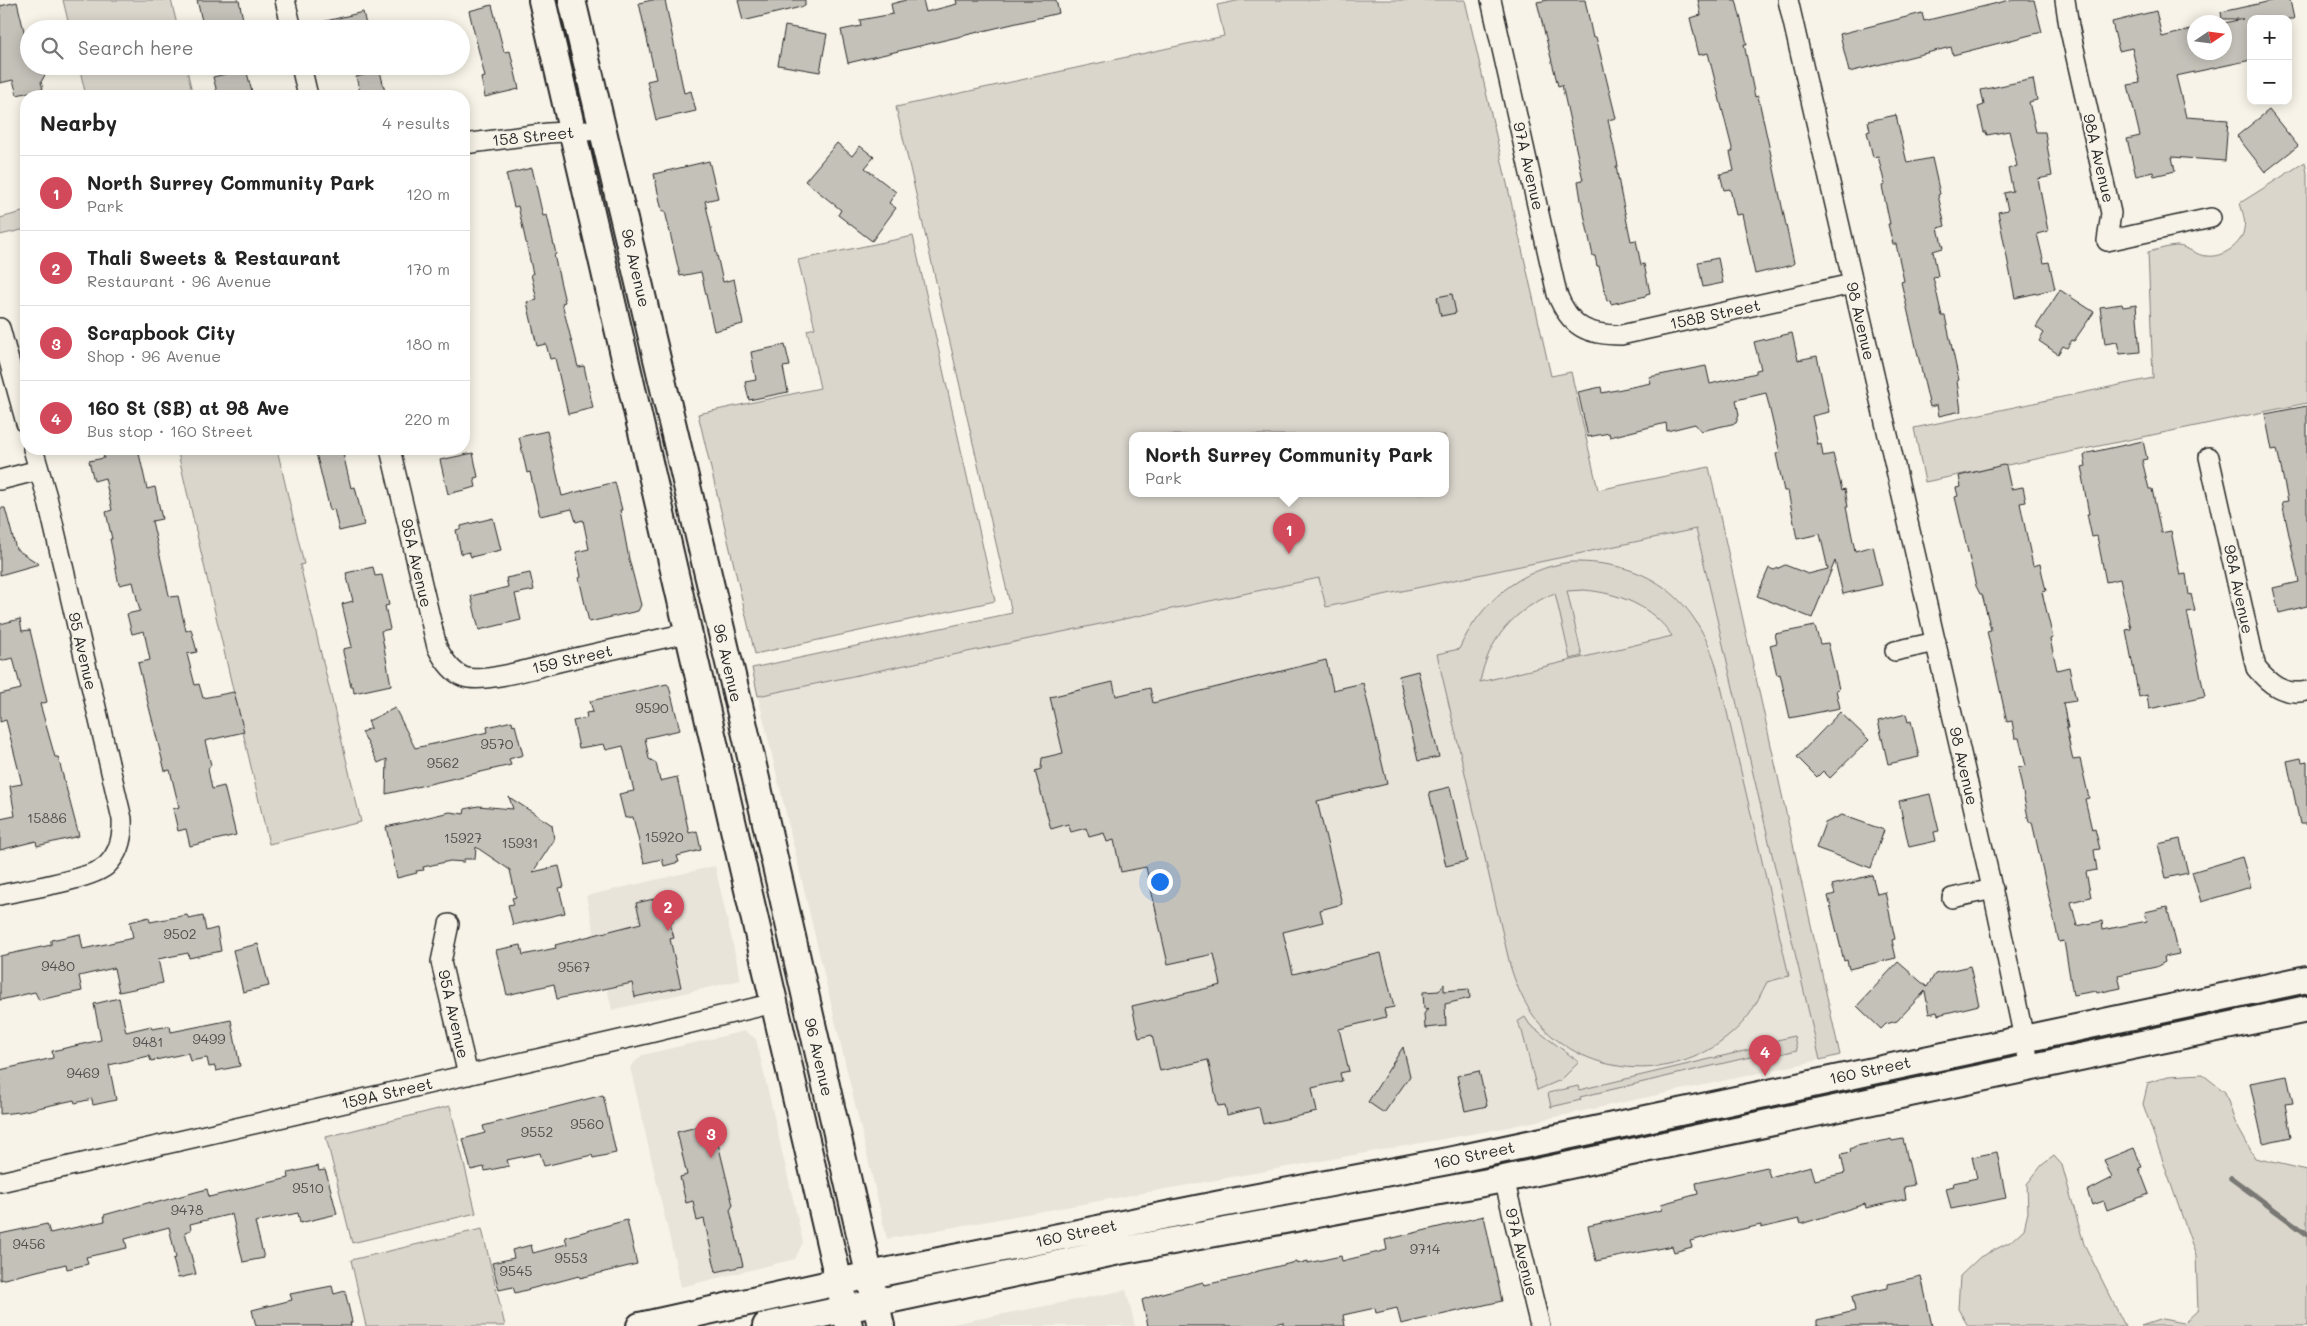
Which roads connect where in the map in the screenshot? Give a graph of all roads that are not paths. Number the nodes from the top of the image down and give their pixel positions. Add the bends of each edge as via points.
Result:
1 (285, 0) edge
2 (542, 0) edge
3 (572, 0) edge
4 (1491, 0) edge
5 (1788, 0) edge
6 (2065, 0) edge
7 (290, 20) edge
8 (302, 75) edge
9 (306, 90) edge
10 (603, 130) junction
11 (572, 131) junction
12 (470, 143) edge
13 (2211, 218) dead end
14 (1852, 284) junction
15 (1578, 326) joint
16 (0, 328) edge
17 (20, 401) edge
18 (35, 455) edge
19 (391, 455) edge
20 (2209, 457) dead end
21 (39, 470) junction
22 (0, 480) edge
23 (688, 633) junction
24 (1936, 642) junction
25 (1894, 652) dead end
26 (455, 672) joint
27 (2304, 691) edge
28 (1992, 889) junction
29 (0, 895) edge
30 (1952, 898) dead end
31 (449, 924) dead end
32 (2307, 979) edge
33 (774, 1003) junction
34 (2307, 1009) edge
35 (2025, 1038) junction
36 (2030, 1067) junction
37 (468, 1075) junction
38 (1504, 1179) junction
39 (0, 1182) edge
40 (870, 1275) junction
41 (840, 1281) junction
42 (879, 1314) edge
43 (847, 1317) edge
44 (640, 1326) edge
45 (766, 1326) edge
46 (1540, 1326) edge

1 - 7 street
2 - 11 main road, 96 Avenue
3 - 10 main road, 96 Avenue
4 - 15 street, 97A Avenue via 1557,294 1565,313
5 - 14 street, 98 Avenue
6 - 13 street, 98A Avenue via 2111,213 2107,242
8 - 9 street
10 - 11 street, 158 Street
10 - 40 main road, 96 Avenue
11 - 12 street, 158 Street
11 - 23 main road, 96 Avenue
14 - 15 street, 158B Street via 1621,334 1596,333
14 - 24 street, 98 Avenue
16 - 17 street
18 - 21 street, 95 Avenue
19 - 26 street, 95A Avenue via 437,647
20 - 27 street, 98A Avenue via 2256,668 2267,681 2282,690
21 - 22 street
21 - 29 street, 95 Avenue via 122,819 123,836 106,866 90,874
23 - 26 street, 159 Street via 518,672 465,678
23 - 33 main road, 96 Avenue
24 - 25 street
24 - 28 street, 98 Avenue
28 - 30 street
28 - 35 street, 98 Avenue
31 - 37 street, 95A Avenue via 442,962
32 - 35 main road, 160 Street
33 - 37 street, 159A Street
33 - 41 main road, 96 Avenue
34 - 36 main road, 160 Street
35 - 36 street, 98 Avenue
35 - 40 main road, 160 Street via 1448,1161
36 - 38 main road, 160 Street
37 - 39 street, 159A Street
38 - 42 main road, 160 Street via 1110,1253
38 - 46 street, 97A Avenue
40 - 41 main road, 160 Street
40 - 42 main road, 96 Avenue
41 - 43 main road, 96 Avenue
41 - 44 main road, 160 Street
42 - 43 main road, 160 Street
43 - 45 main road, 160 Street

